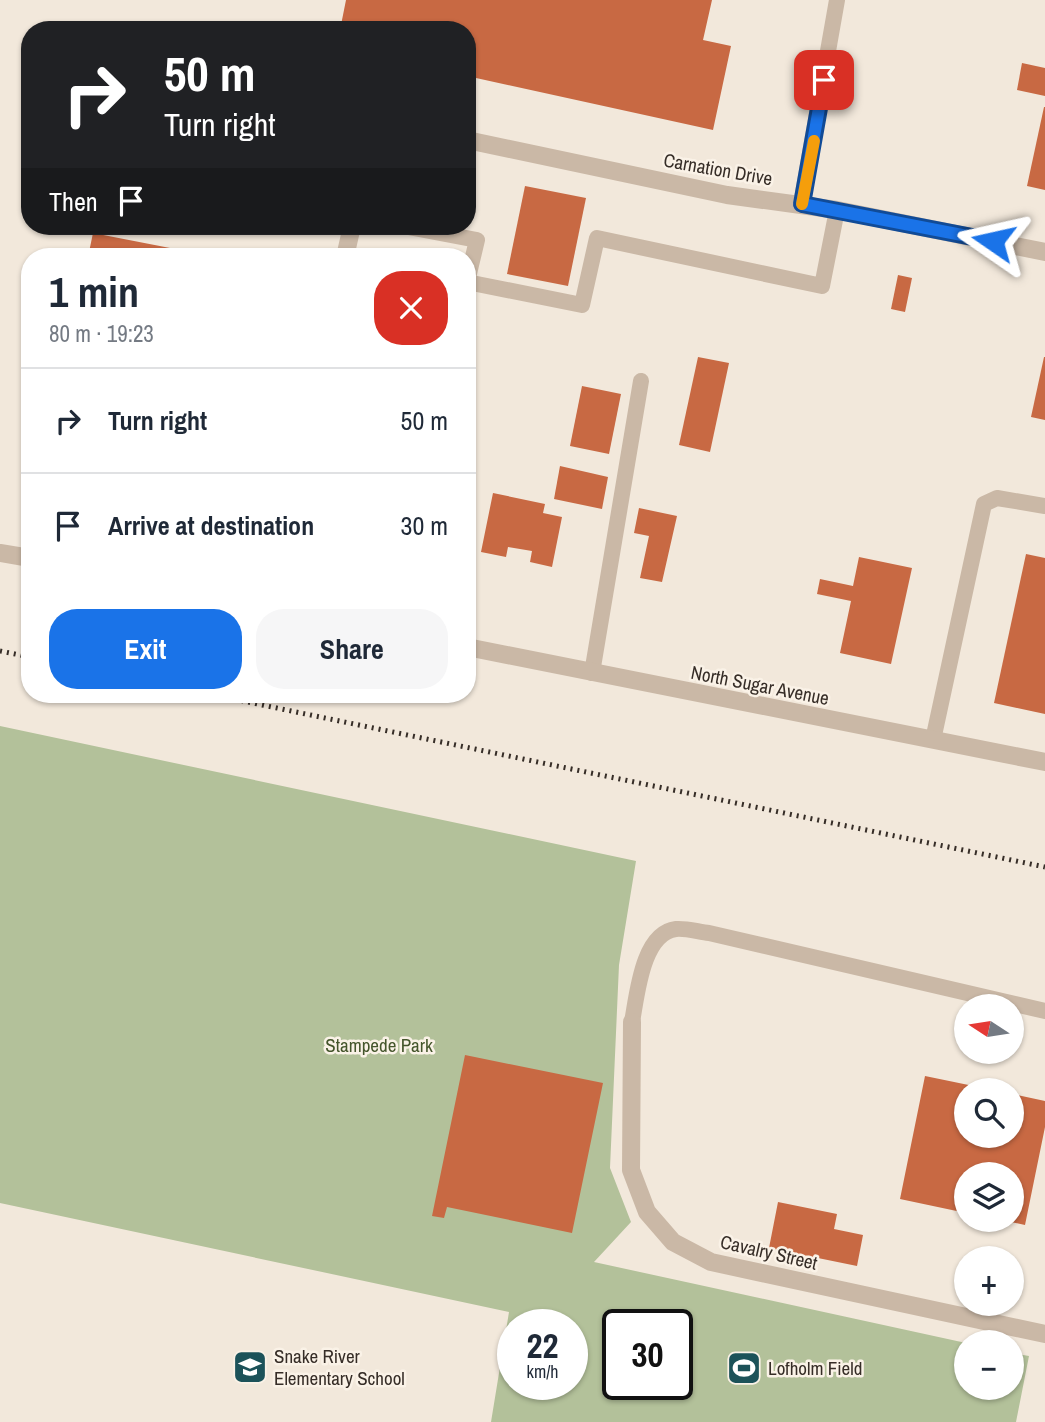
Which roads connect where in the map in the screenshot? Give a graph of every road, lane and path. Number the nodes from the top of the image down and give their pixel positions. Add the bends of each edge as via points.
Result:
1 (837, 0) edge
2 (476, 141) edge
3 (802, 204) junction
4 (837, 210) junction
5 (451, 235) edge
6 (475, 248) edge
7 (1045, 252) edge
8 (476, 284) edge
9 (642, 381) dead end
10 (1045, 506) edge
11 (0, 552) edge
12 (21, 556) edge
13 (476, 649) edge
14 (592, 673) junction
15 (933, 740) junction
16 (1045, 762) edge
17 (1045, 1011) edge
18 (632, 1022) joint
19 (1045, 1334) edge

1 - 3 lane
2 - 3 street, Carnation Drive via 727,195
3 - 4 street, Carnation Drive
4 - 7 street, Carnation Drive
4 - 8 lane via 821,286 597,238 583,306
5 - 6 lane via 477,240
9 - 14 lane
10 - 15 lane via 997,498 984,504
11 - 12 street
13 - 14 street, North Sugar Avenue
14 - 15 street, North Sugar Avenue
15 - 16 street, North Sugar Avenue
17 - 18 lane via 675,929 660,938 643,963
18 - 19 street, Cavalry Street via 631,1170 647,1212 673,1242 711,1262

